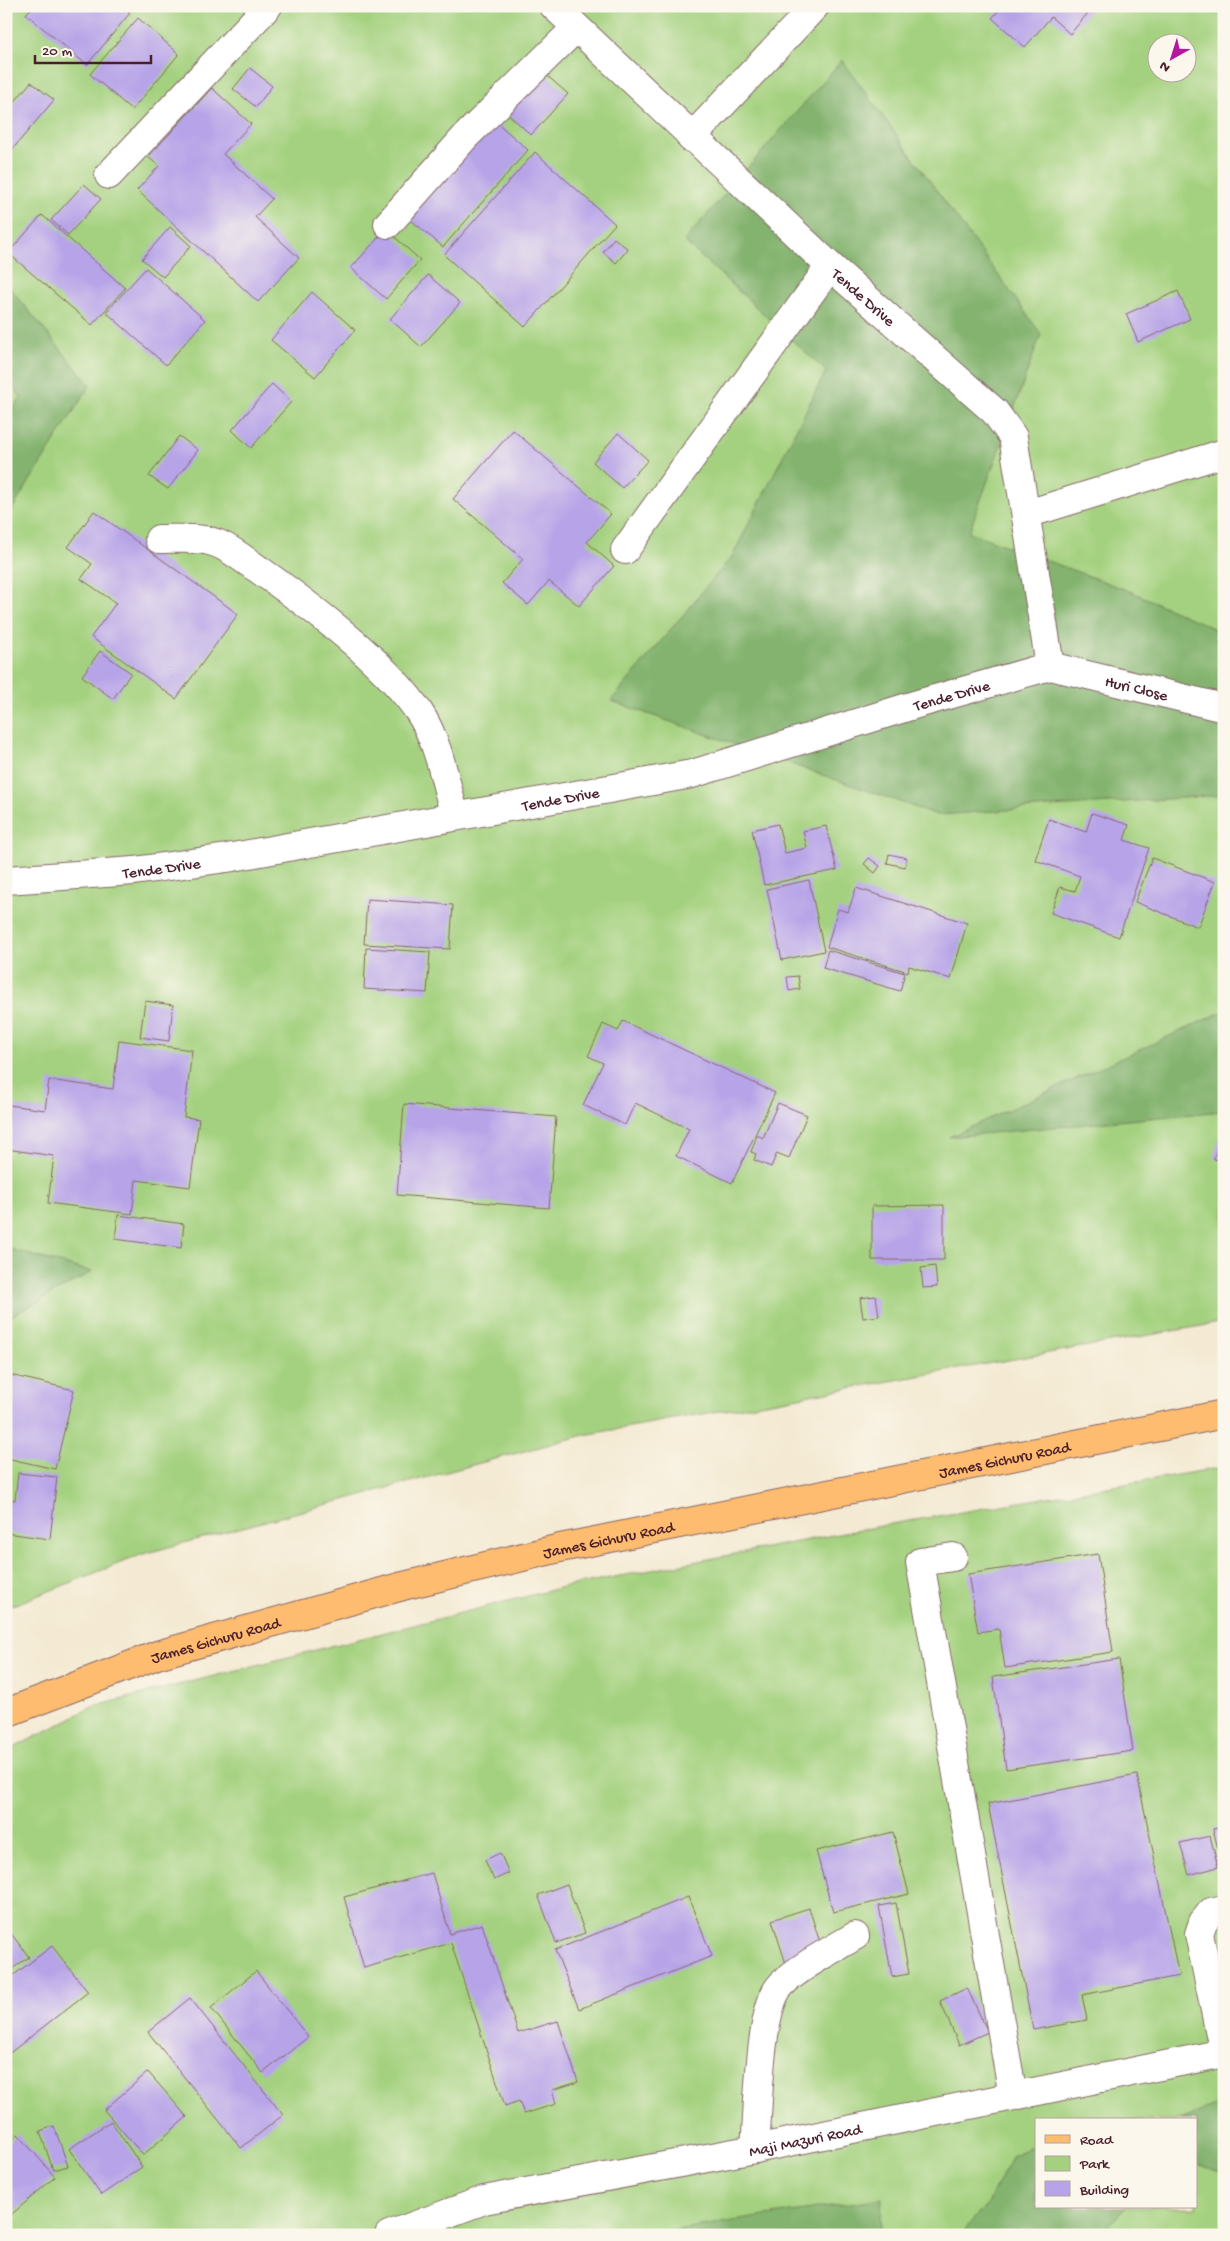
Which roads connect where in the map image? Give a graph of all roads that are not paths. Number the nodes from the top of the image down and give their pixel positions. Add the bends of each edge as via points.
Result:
1 (268, 6) edge
2 (554, 6) edge
3 (815, 6) edge
4 (576, 28) junction
5 (691, 138) junction
6 (108, 175) dead end
7 (388, 224) dead end
8 (830, 266) junction
9 (1224, 453) edge
10 (1027, 514) junction
11 (159, 539) dead end
12 (625, 550) dead end
13 (1050, 666) junction
14 (1224, 708) edge
15 (455, 816) junction
16 (6, 880) edge
17 (1224, 1414) edge
18 (953, 1557) dead end
19 (6, 1713) edge
20 (1224, 1909) edge
21 (855, 1936) dead end
22 (1224, 2053) edge
23 (1014, 2096) junction
24 (755, 2149) junction
25 (390, 2235) edge

1 - 6 street
2 - 4 street, Tende Drive
3 - 5 street
4 - 5 street, Tende Drive
4 - 7 street via 466,136
5 - 8 street, Tende Drive
8 - 10 street, Tende Drive via 995,412 1013,437
8 - 12 street
9 - 10 street
10 - 13 street, Tende Drive
11 - 15 street via 197,539 222,545 280,584 390,678 419,713 435,745
13 - 14 street, Huri Close
13 - 15 street, Tende Drive via 692,774
15 - 16 street, Tende Drive via 134,871
17 - 19 main road, James Gichuru Road via 560,1548 403,1586 157,1654
18 - 23 street via 920,1562
20 - 22 street via 1211,1912 1203,1922 1200,1934
21 - 24 street via 798,1971 777,1990 769,2013 761,2066
22 - 23 street, Maji Mazuri Road
23 - 24 street, Maji Mazuri Road
24 - 25 street, Maji Mazuri Road via 484,2200

